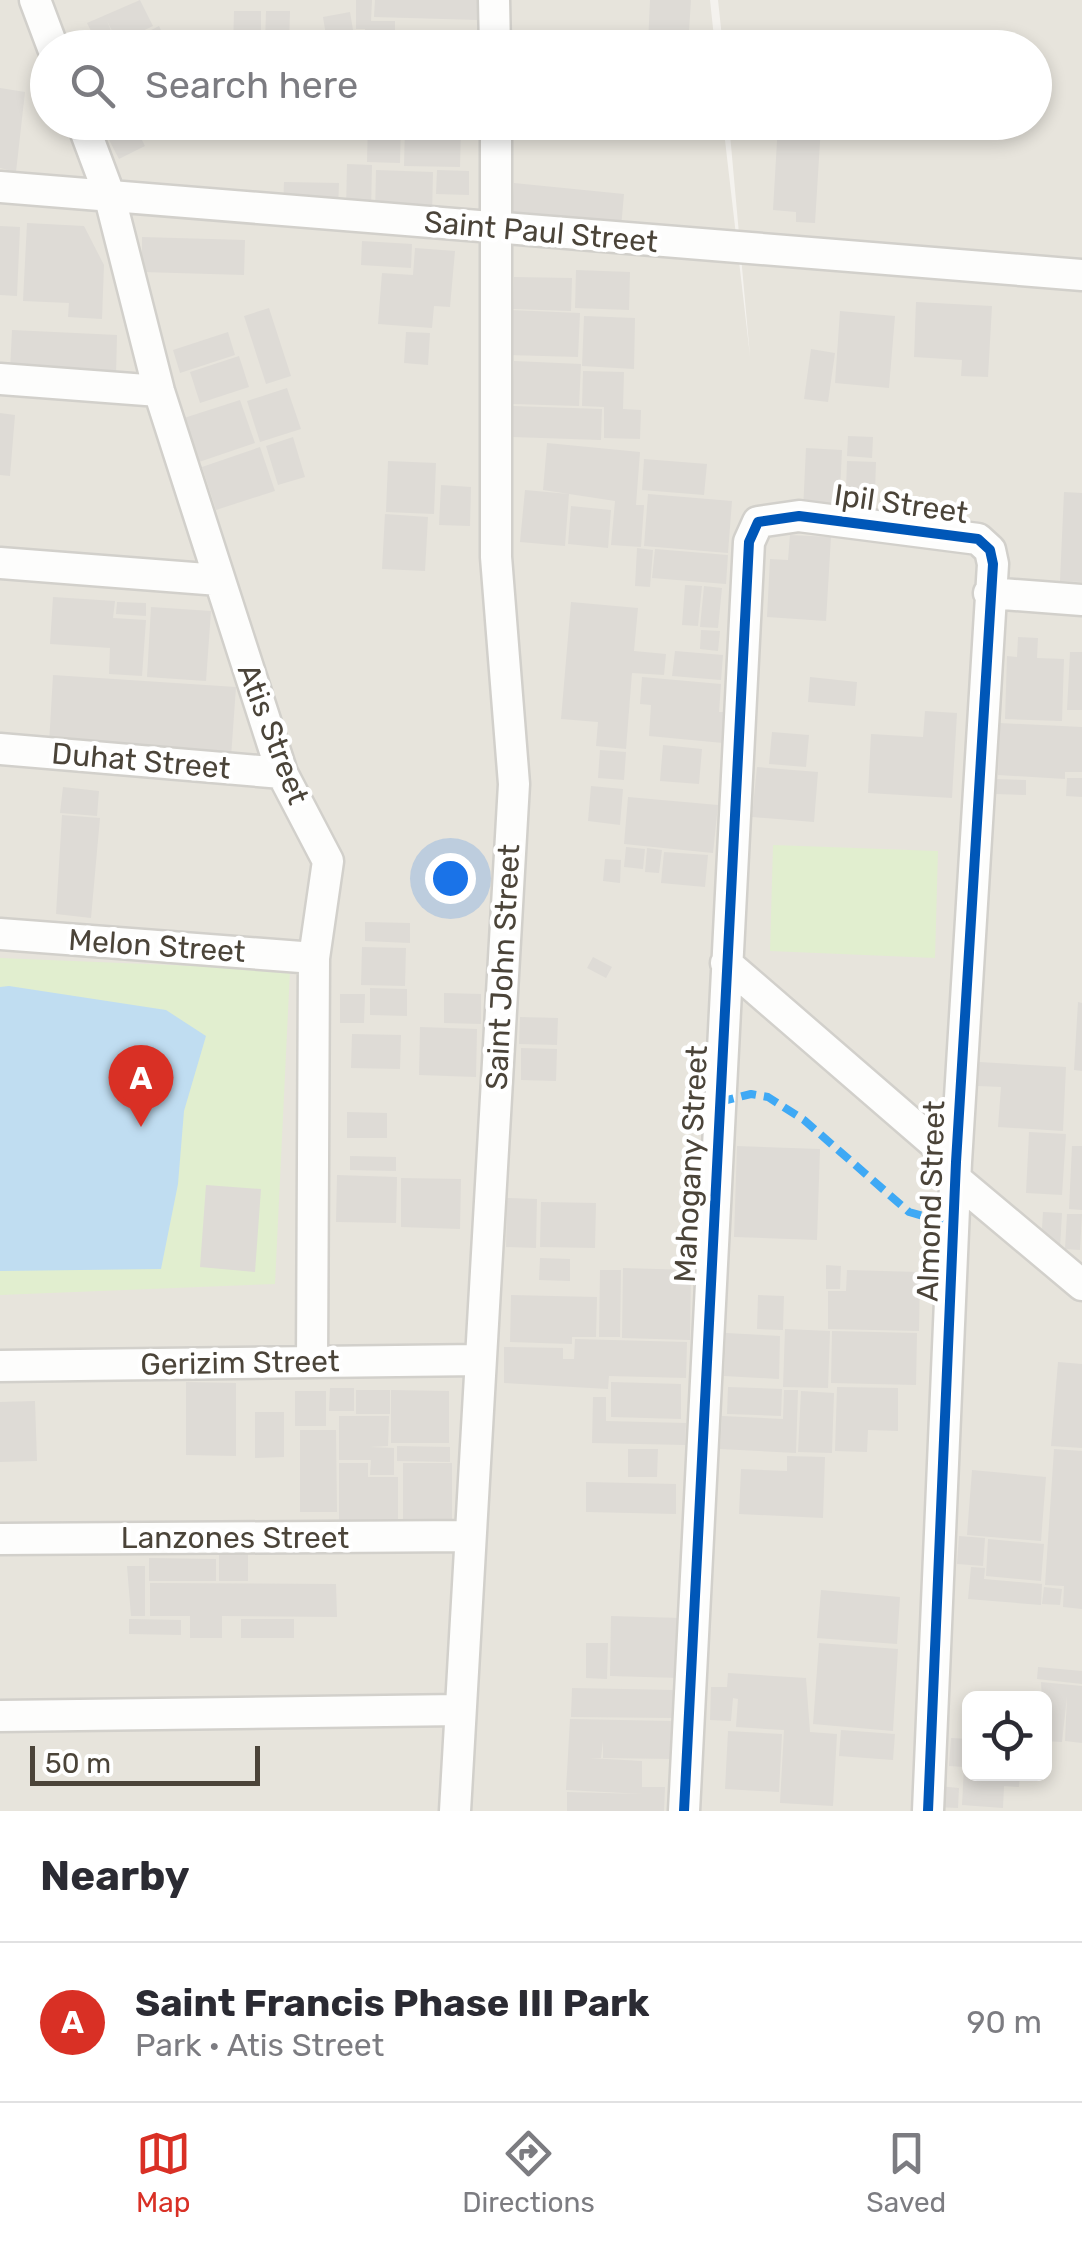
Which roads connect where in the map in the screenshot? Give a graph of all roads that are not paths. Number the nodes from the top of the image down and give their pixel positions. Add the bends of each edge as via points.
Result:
1 (35, 0) edge
2 (494, 0) edge
3 (46, 30) edge
4 (495, 30) edge
5 (89, 140) edge
6 (496, 140) edge
7 (0, 188) edge
8 (110, 194) junction
9 (497, 229) junction
10 (1082, 275) edge
11 (0, 379) edge
12 (159, 392) junction
13 (758, 522) joint
14 (0, 563) edge
15 (219, 580) junction
16 (989, 593) junction
17 (1082, 600) edge
18 (0, 749) edge
19 (282, 773) junction
20 (0, 934) edge
21 (314, 958) junction
22 (726, 963) junction
23 (957, 1172) junction
24 (1082, 1285) edge
25 (479, 1360) junction
26 (312, 1362) junction
27 (0, 1366) edge
28 (470, 1536) junction
29 (0, 1539) edge
30 (460, 1710) junction
31 (0, 1716) edge
32 (455, 1811) edge
33 (684, 1811) edge
34 (928, 1811) edge

1 - 3 street
2 - 4 street
5 - 8 street, Atis Street
6 - 9 street, Saint John Street
7 - 8 street, Saint Paul Street
8 - 9 street, Saint Paul Street
8 - 12 street, Atis Street
9 - 10 street, Saint Paul Street
9 - 25 street, Saint John Street via 496,557 514,784
11 - 12 street
12 - 15 street, Atis Street
13 - 16 street, Ipil Street via 799,516 978,539 993,564
13 - 22 street, Mahogany Street via 749,542
14 - 15 street
15 - 19 street, Atis Street
16 - 17 street
16 - 23 street, Almond Street
18 - 19 street, Duhat Street
19 - 21 street, Atis Street via 328,861
20 - 21 street, Melon Street
21 - 26 street, Atis Street
22 - 23 street
22 - 33 street, Mahogany Street
23 - 24 street
23 - 34 street, Almond Street
25 - 26 street, Gerizim Street
25 - 28 street, Saint John Street
26 - 27 street, Gerizim Street
28 - 29 street, Lanzones Street
28 - 30 street, Saint John Street
30 - 31 street
30 - 32 street, Saint John Street

